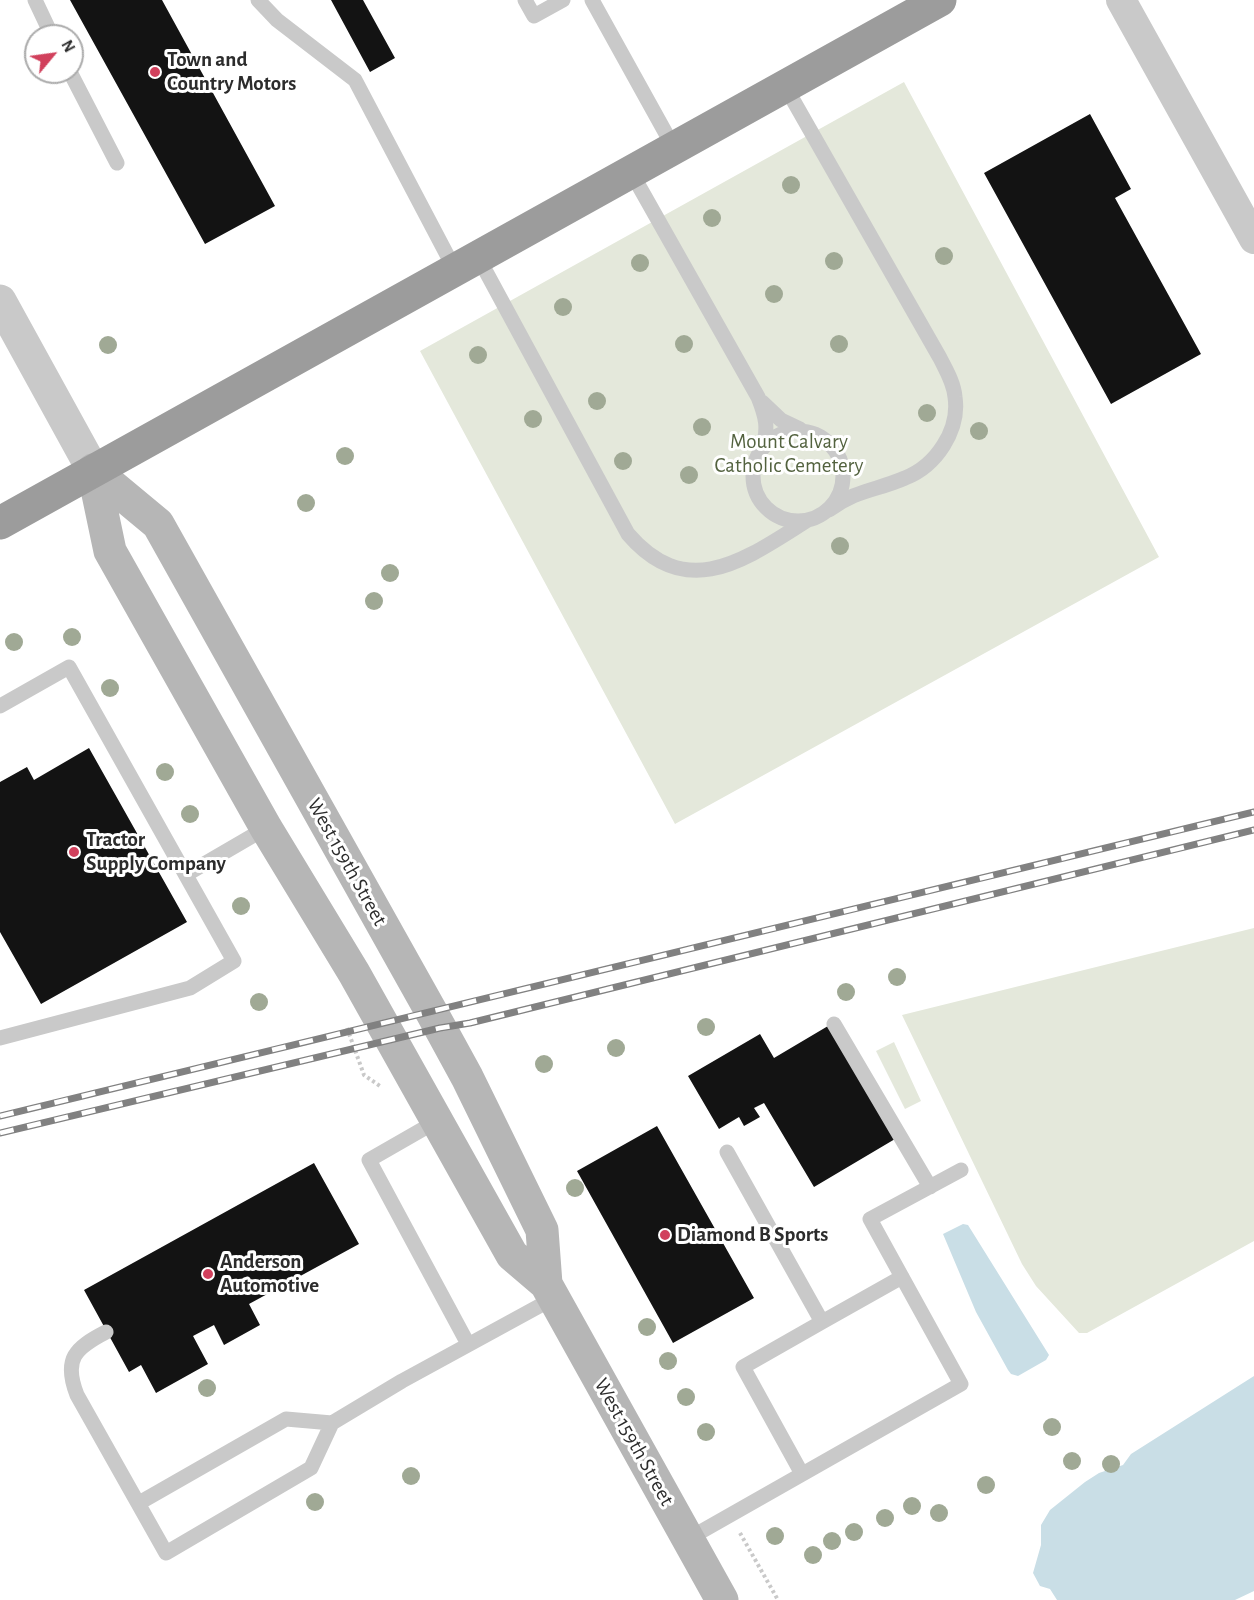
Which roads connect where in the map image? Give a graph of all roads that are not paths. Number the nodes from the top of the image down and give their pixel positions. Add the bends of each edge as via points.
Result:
1 (35, 0) edge
2 (258, 0) edge
3 (525, 0) edge
4 (563, 0) edge
5 (592, 0) edge
6 (940, 0) edge
7 (1121, 0) edge
8 (46, 24) edge
9 (76, 84) edge
10 (785, 86) junction
11 (674, 148) junction
12 (117, 163) dead end
13 (631, 172) junction
14 (1254, 239) edge
15 (467, 264) junction
16 (0, 301) edge
17 (758, 397) junction
18 (805, 431) junction
19 (762, 448) junction
20 (843, 468) junction
21 (93, 470) junction
22 (872, 488) junction
23 (769, 510) junction
24 (829, 510) junction
25 (808, 520) junction
26 (0, 523) edge
27 (776, 540) junction
28 (0, 706) edge
29 (266, 828) junction
30 (187, 874) junction
31 (834, 1024) dead end
32 (0, 1038) edge
33 (436, 1121) junction
34 (727, 1152) dead end
35 (961, 1170) dead end
36 (930, 1187) junction
37 (902, 1277) junction
38 (550, 1291) junction
39 (822, 1322) junction
40 (106, 1332) dead end
41 (468, 1344) junction
42 (332, 1423) junction
43 (802, 1474) junction
44 (138, 1503) junction
45 (688, 1539) junction
46 (722, 1600) edge

1 - 8 lane
2 - 15 lane via 277,20 355,80
3 - 4 lane via 534,16
5 - 11 lane
6 - 10 highway
7 - 14 street
9 - 12 lane
10 - 11 highway
10 - 22 lane via 940,358 955,395 954,423 937,456 909,477
11 - 13 highway
13 - 15 highway
13 - 17 lane
15 - 21 highway
15 - 27 lane via 639,547 666,566 698,571 729,566
16 - 21 street, West 159th Street
17 - 18 lane via 781,420
17 - 19 lane via 768,432
18 - 19 lane via 784,432
18 - 20 lane via 826,440 837,452
19 - 23 lane via 755,461 754,489
20 - 22 lane via 850,480
20 - 24 lane via 839,497
21 - 26 highway
21 - 29 main road, West 159th Street via 110,551
21 - 38 main road, West 159th Street via 158,524 440,1028 542,1230
22 - 24 lane via 849,495
23 - 25 lane via 785,520
23 - 27 lane
24 - 25 lane
25 - 27 lane
28 - 30 lane via 69,667
29 - 30 lane
29 - 33 main road, West 159th Street via 354,973
30 - 32 lane via 234,962 190,988
31 - 36 lane
33 - 38 main road, West 159th Street via 512,1255
33 - 41 lane via 369,1160
34 - 39 lane
35 - 36 lane
36 - 37 lane via 870,1219
37 - 39 lane
37 - 43 lane via 961,1384
38 - 41 lane
38 - 45 main road, West 159th Street
39 - 43 lane via 743,1368
40 - 44 lane via 85,1342 75,1353 71,1380
41 - 42 lane
42 - 44 lane via 286,1419
42 - 44 lane via 312,1468 166,1553
43 - 45 lane
45 - 46 main road, West 159th Street

